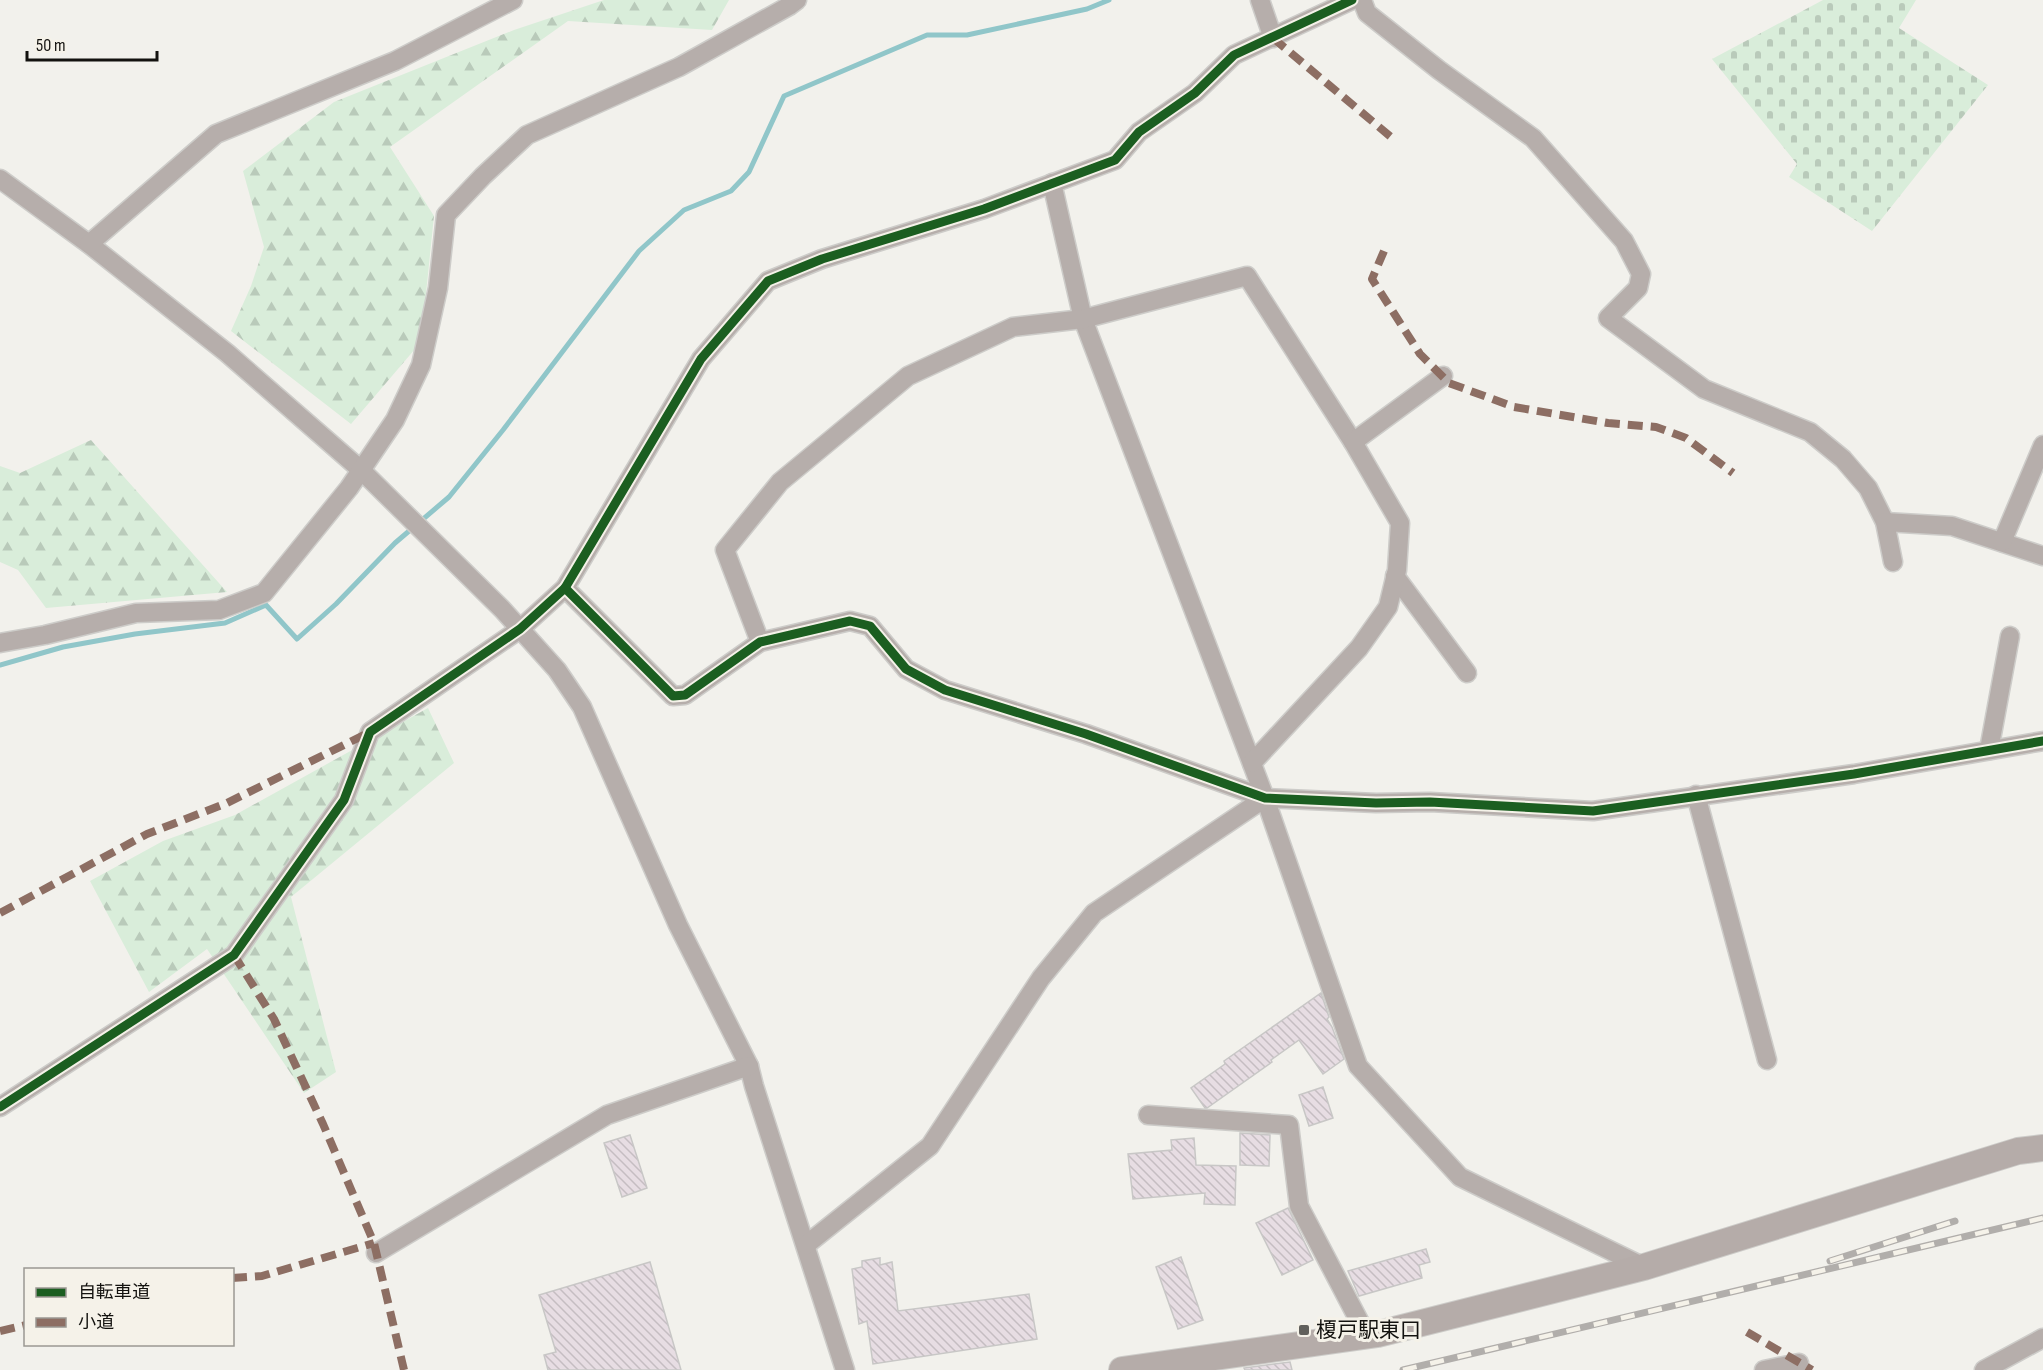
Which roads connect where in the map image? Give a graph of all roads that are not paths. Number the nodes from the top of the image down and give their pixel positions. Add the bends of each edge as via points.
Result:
1 (513, 0) edge
2 (797, 0) edge
3 (1260, 0) edge
4 (1352, 0) edge
5 (1362, 0) edge
6 (1273, 38) junction
7 (0, 179) edge
8 (1052, 183) junction
9 (89, 244) junction
10 (1083, 319) junction
11 (1443, 376) dead end
12 (1353, 442) junction
13 (2043, 445) edge
14 (361, 470) junction
15 (1885, 522) junction
16 (2002, 542) junction
17 (2043, 556) edge
18 (1893, 562) dead end
19 (1395, 576) junction
20 (565, 588) junction
21 (520, 629) junction
22 (2010, 636) dead end
23 (760, 642) junction
24 (0, 643) edge
25 (1467, 673) dead end
26 (2043, 741) edge
27 (1989, 750) junction
28 (1252, 763) junction
29 (1696, 795) junction
30 (1265, 798) junction
31 (1767, 1060) dead end
32 (749, 1066) junction
33 (0, 1107) edge
34 (1148, 1115) dead end
35 (2043, 1148) edge
36 (806, 1245) junction
37 (376, 1253) dead end
38 (1644, 1267) junction
39 (1367, 1336) junction
40 (2043, 1338) edge
41 (1799, 1363) dead end
42 (845, 1370) edge
43 (1122, 1370) edge
44 (1764, 1370) edge
45 (1984, 1370) edge

1 - 9 street via 394,61 216,134
2 - 14 street via 679,67 527,135 453,207 446,215 438,288 421,364 395,420
3 - 6 street
4 - 6 street
5 - 15 street via 1367,13 1533,138 1624,241 1641,274 1638,288 1608,318 1704,389 1810,432 1843,459 1868,488
6 - 8 street via 1234,55 1195,93 1139,132 1115,160
7 - 9 street
8 - 10 street
8 - 20 street via 984,209 822,259 768,281 701,359
9 - 14 street via 227,353
10 - 12 street via 1247,276
10 - 23 street via 1013,327 908,376 780,482 725,550
10 - 28 street
11 - 12 street
12 - 19 street via 1400,524
13 - 16 street
14 - 21 street
14 - 24 street via 264,593 219,610 136,613
15 - 16 street via 1952,526
15 - 18 street
16 - 17 street
19 - 25 street
19 - 28 street via 1388,607 1359,648
20 - 21 street
20 - 23 street via 673,696 685,695
21 - 32 street via 557,670 582,706 678,926
21 - 33 street via 370,732 344,800 234,955
22 - 27 street
23 - 30 street via 850,621 870,626 906,669 945,690 1086,734
26 - 27 street
27 - 29 street via 1854,774
28 - 30 street
29 - 30 street via 1593,811
29 - 31 street
30 - 36 street via 1094,913 1041,978 930,1146
30 - 38 street via 1359,1066 1460,1177
32 - 36 street
32 - 37 street via 607,1115
34 - 39 street via 1289,1125 1299,1206
35 - 38 street via 2018,1151
36 - 42 street
38 - 39 street
39 - 43 street
40 - 45 street
41 - 44 street

